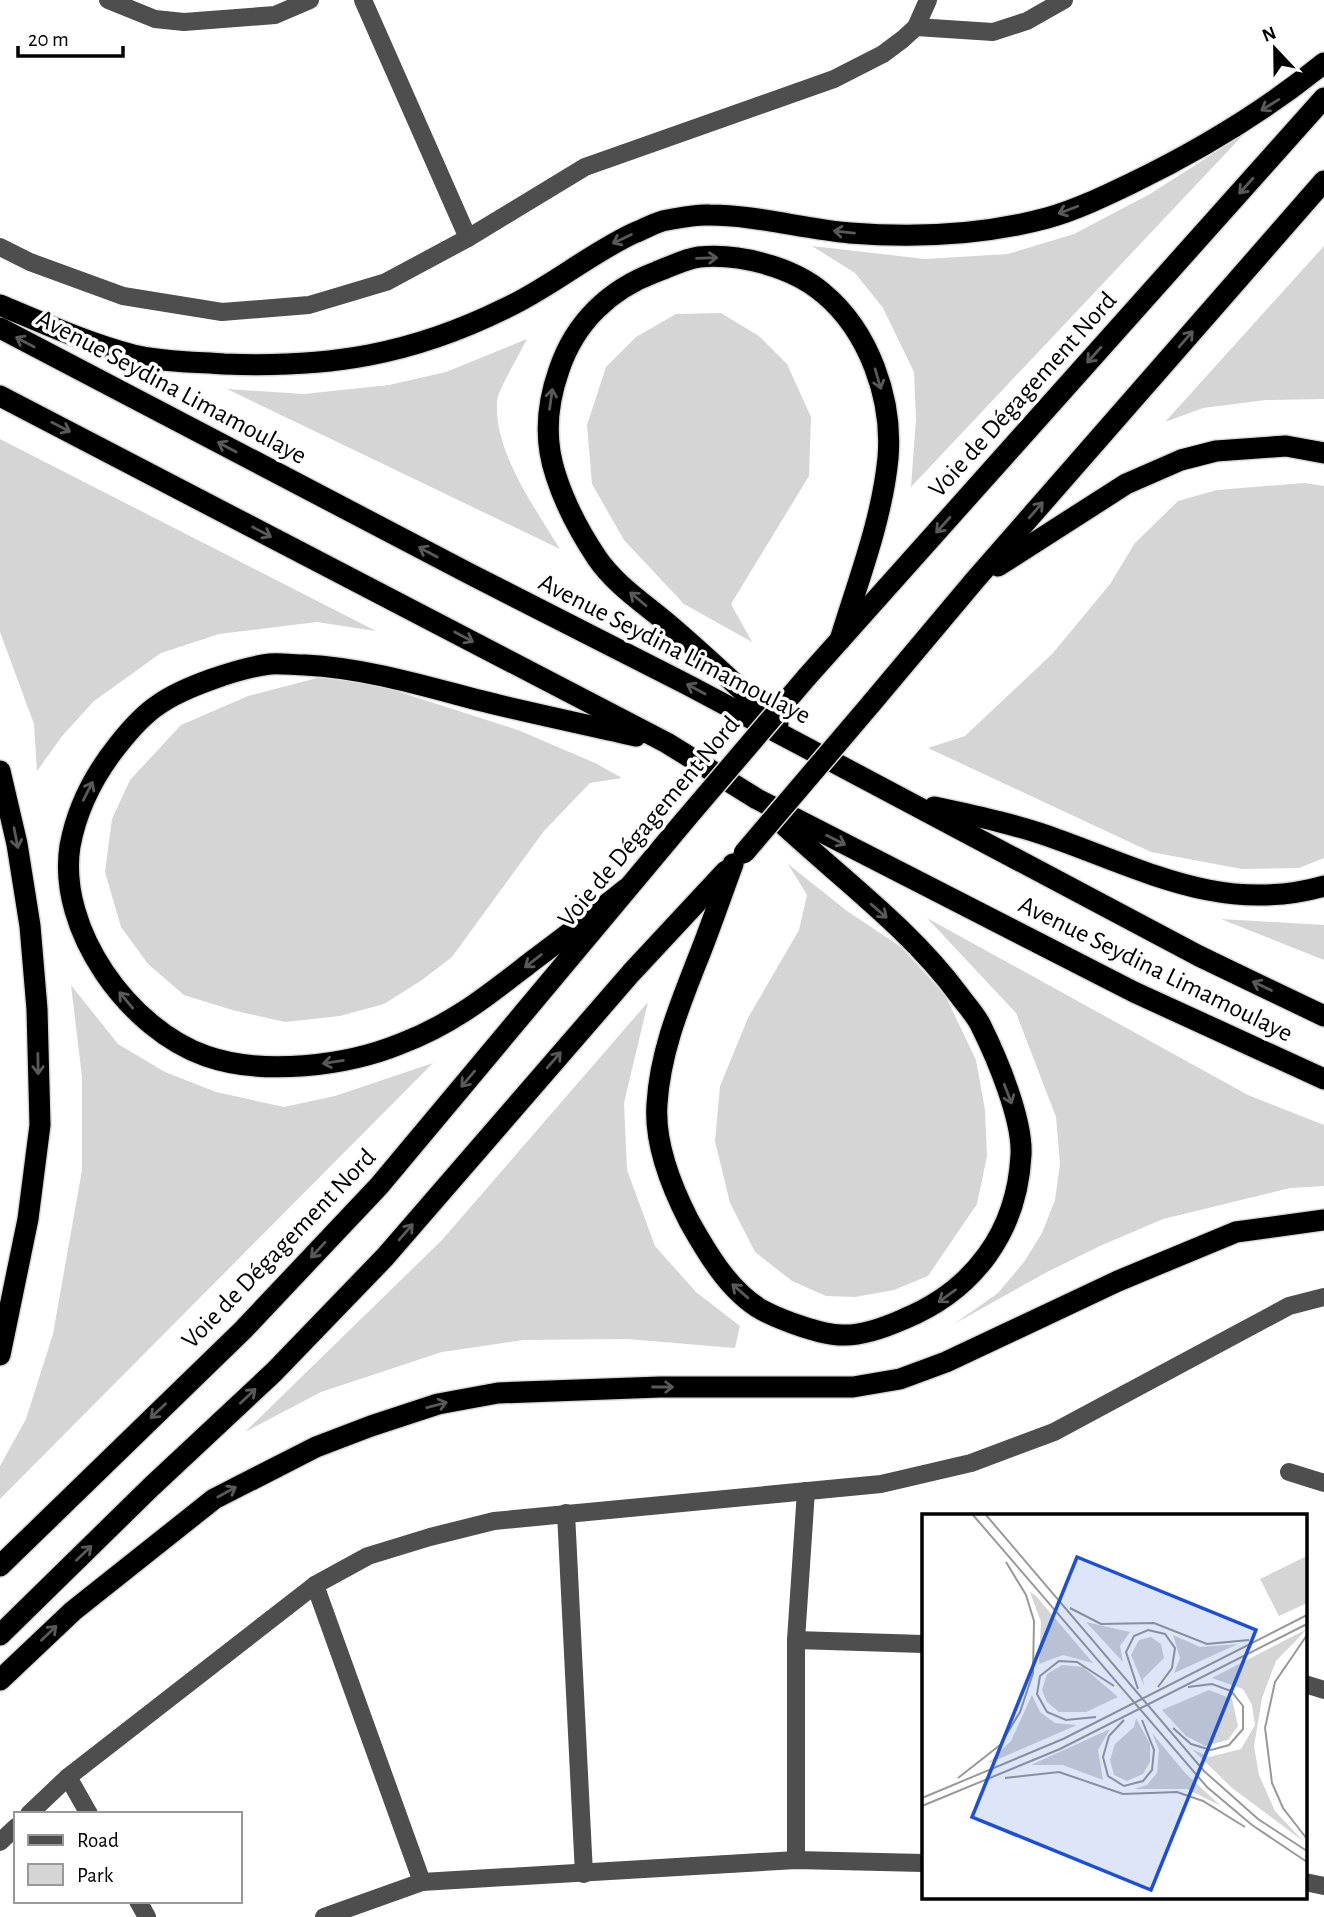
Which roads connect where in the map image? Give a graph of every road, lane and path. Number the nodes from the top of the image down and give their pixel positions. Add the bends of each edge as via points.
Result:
1 (108, 0) edge
2 (310, 0) edge
3 (363, 0) edge
4 (928, 0) edge
5 (1064, 0) edge
6 (916, 27) junction
7 (1324, 63) edge
8 (1324, 98) edge
9 (1324, 181) edge
10 (468, 238) junction
11 (0, 247) edge
12 (0, 305) edge
13 (0, 328) edge
14 (0, 396) edge
15 (1324, 453) edge
16 (975, 580) junction
17 (840, 640) junction
18 (667, 743) junction
19 (798, 743) junction
20 (0, 771) edge
21 (757, 799) junction
22 (908, 802) junction
23 (738, 858) junction
24 (1324, 886) edge
25 (626, 889) junction
26 (1324, 1016) edge
27 (1324, 1079) edge
28 (1324, 1220) edge
29 (1324, 1297) edge
30 (0, 1355) edge
31 (1289, 1472) dead end
32 (1324, 1483) edge
33 (806, 1491) junction
34 (566, 1513) junction
35 (0, 1566) edge
36 (315, 1585) junction
37 (0, 1635) edge
38 (796, 1640) junction
39 (922, 1644) edge
40 (0, 1680) edge
41 (1306, 1684) edge
42 (1324, 1690) edge
43 (68, 1777) junction
44 (31, 1812) edge
45 (88, 1812) edge
46 (14, 1829) edge
47 (0, 1842) edge
48 (796, 1860) junction
49 (922, 1863) edge
50 (584, 1874) junction
51 (422, 1882) junction
52 (1306, 1882) edge
53 (1324, 1885) edge
54 (324, 1917) edge

1 - 2 street via 155,19 184,22 275,15
3 - 10 street
4 - 6 street
5 - 6 street via 1027,21 993,32
6 - 10 street via 883,54 835,79 585,167
7 -> 12 highway via 1282,97 1215,139 1107,195 1047,218 970,232 904,235 848,233 707,214 661,221 619,240 507,308 394,351 324,363 173,362 132,355
8 -> 17 highway, Voie de Dégagement Nord
16 -> 9 highway
10 - 11 street via 374,286 309,305 222,312 123,296
19 -> 13 highway, Avenue Seydina Limamoulaye
14 -> 18 highway, Avenue Seydina Limamoulaye
15 - 16 highway via 1286,446 1216,451 1181,460 1126,484
16 - 23 highway, bridge
19 -> 17 highway via 598,560 556,476 547,438 551,393 564,355 586,319 611,294 697,257 754,261 787,271 823,292 852,325 872,360 885,405 888,456 877,517
17 - 25 highway, Voie de Dégagement Nord, bridge
18 - 21 highway, Avenue Seydina Limamoulaye
25 -> 18 highway via 467,1012 435,1030 351,1059 306,1066 256,1066 207,1056 164,1035 129,1006 100,967 82,928 71,889 70,848 82,804 100,767 158,705 198,684 271,664 329,666 399,679
19 - 22 highway, Avenue Seydina Limamoulaye
20 -> 30 highway via 30,926 40,1125 28,1219
21 -> 23 highway via 906,934 948,980 981,1024 1014,1108 1021,1153 1014,1199 993,1249 968,1281 929,1309 883,1328 841,1336 798,1325 760,1308 726,1279 700,1241 677,1197 661,1150 656,1106 664,1053
21 -> 27 highway, Avenue Seydina Limamoulaye via 1134,992
22 - 24 highway via 989,818 1157,878 1204,890 1250,895
26 -> 22 highway, Avenue Seydina Limamoulaye via 1199,957
37 -> 23 highway via 274,1372 384,1257 631,973
25 -> 35 highway, Voie de Dégagement Nord via 379,1186 243,1330
40 -> 28 highway via 73,1611 214,1499 291,1458 371,1426 438,1404 498,1393 853,1387 901,1379 1236,1232
29 - 33 street via 1289,1306 1042,1437 971,1463 881,1484
31 - 32 street
33 - 34 street
33 - 38 street
34 - 36 street via 494,1521 430,1537 368,1556
34 - 50 street
36 - 43 street
36 - 51 street
38 - 39 street
38 - 48 street
41 - 42 street
43 - 44 street
43 - 45 street
46 - 47 street
48 - 49 street
48 - 50 street
50 - 51 street
51 - 54 street
52 - 53 street

